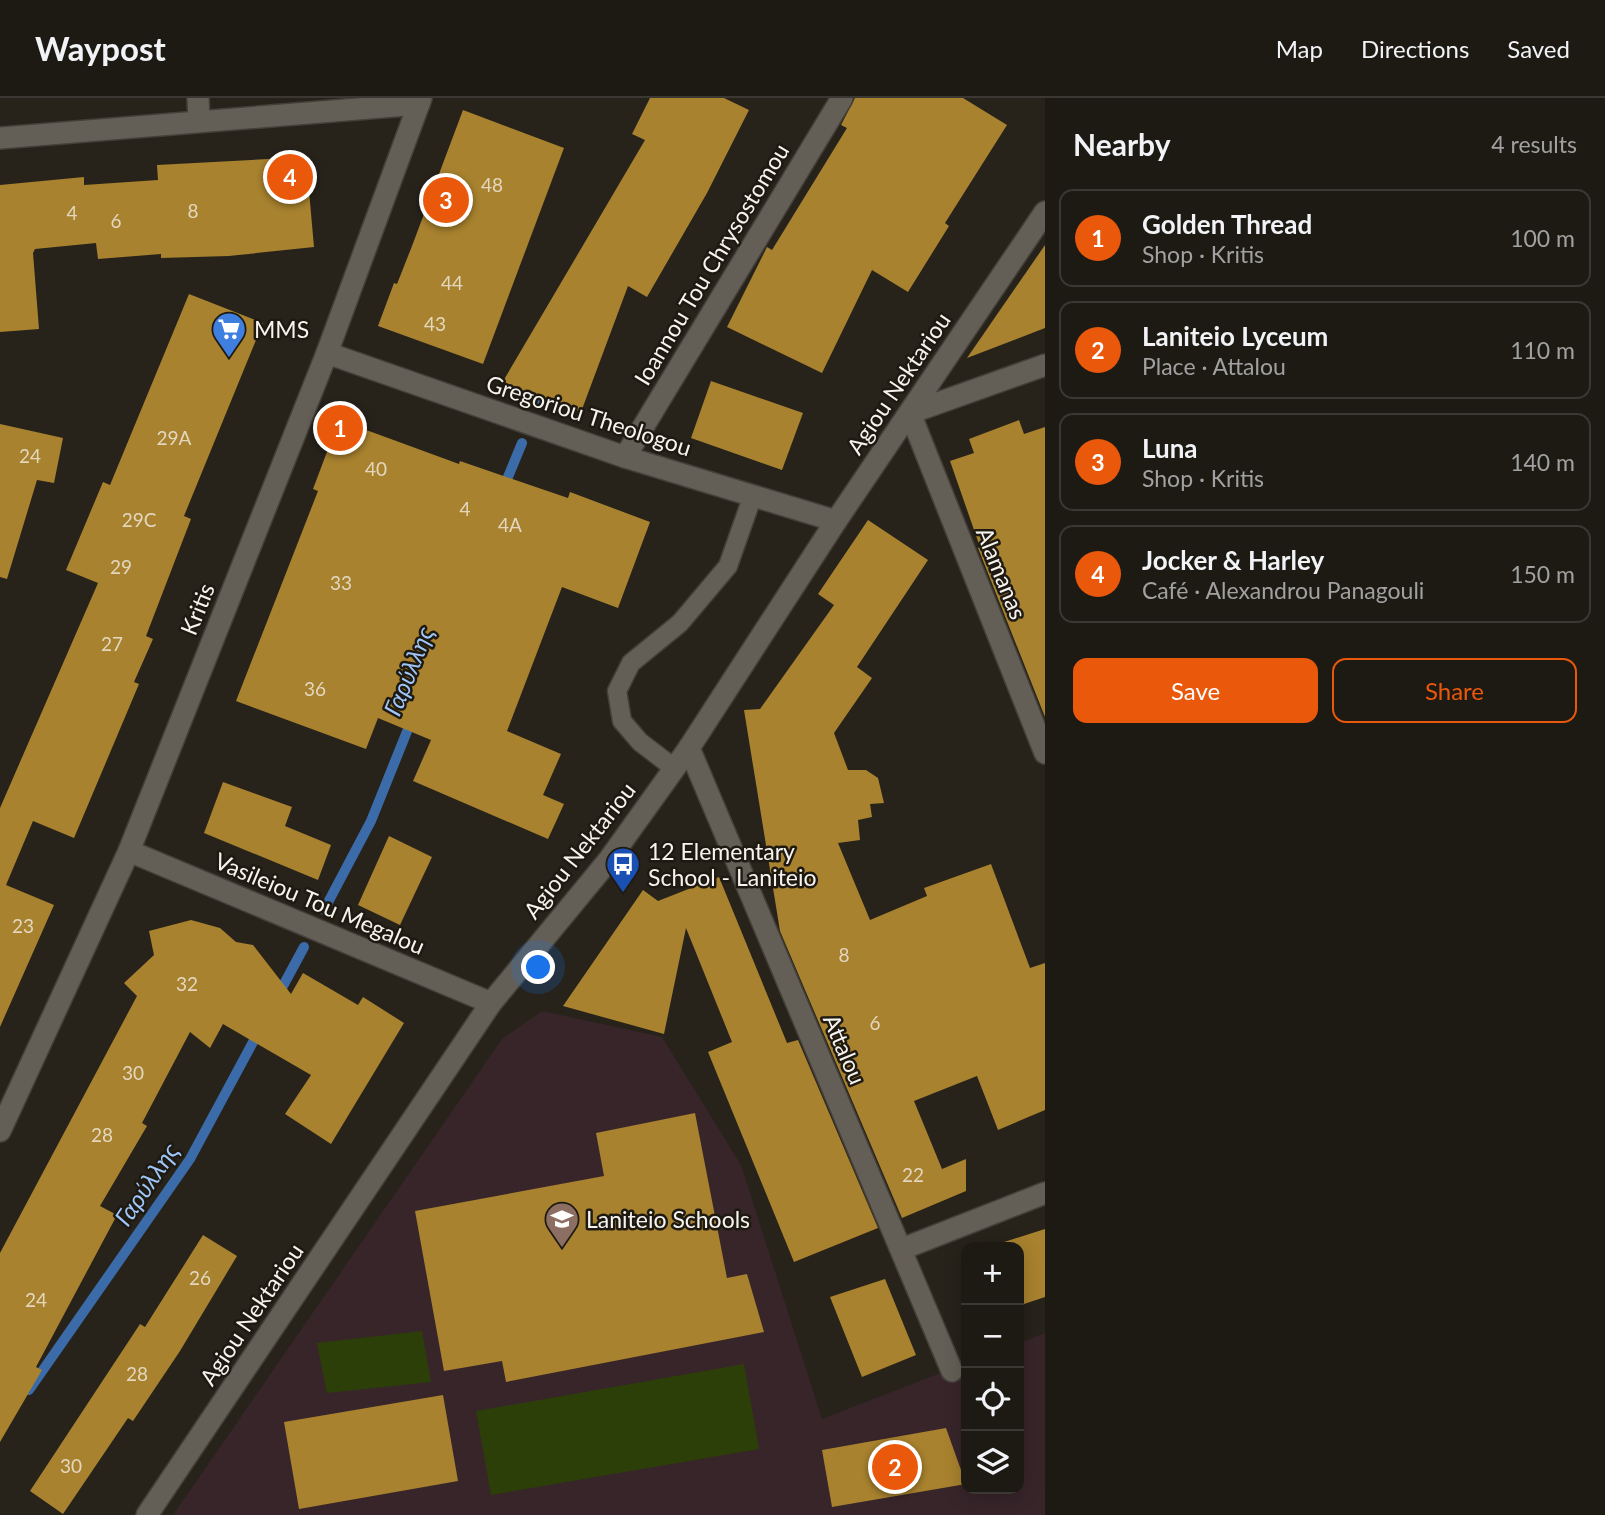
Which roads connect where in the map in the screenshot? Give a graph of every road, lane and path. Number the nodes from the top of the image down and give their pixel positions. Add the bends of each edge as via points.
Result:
1 (198, 98) edge
2 (842, 98) edge
3 (420, 101) edge
4 (199, 121) junction
5 (0, 138) edge
6 (1045, 212) edge
7 (327, 353) junction
8 (1045, 365) edge
9 (910, 413) junction
10 (625, 457) junction
11 (753, 495) junction
12 (836, 520) junction
13 (689, 748) junction
14 (1045, 753) edge
15 (674, 768) junction
16 (130, 851) junction
17 (491, 1003) junction
18 (0, 1131) edge
19 (1045, 1193) edge
20 (902, 1249) junction
21 (952, 1371) dead end
22 (147, 1515) edge

1 - 4 street
2 - 10 street, Ioannou Tou Chrysostomou
3 - 4 street
3 - 7 street, Kritis
4 - 5 street
6 - 9 street, Agiou Nektariou
7 - 10 street, Gregoriou Theologou
7 - 16 street, Kritis
8 - 9 street
9 - 12 street, Agiou Nektariou
9 - 14 street, Alamanas
10 - 11 street, Gregoriou Theologou
11 - 12 street, Gregoriou Theologou
11 - 15 lane via 728,566 680,623 631,663 617,691 622,721 640,742
12 - 13 street, Agiou Nektariou
13 - 15 street, Agiou Nektariou
13 - 20 street, Attalou
15 - 17 street, Agiou Nektariou via 608,861
16 - 17 street, Vasileiou Tou Megalou
16 - 18 street, Kritis
17 - 22 street, Agiou Nektariou
19 - 20 street
20 - 21 street, Attalou

